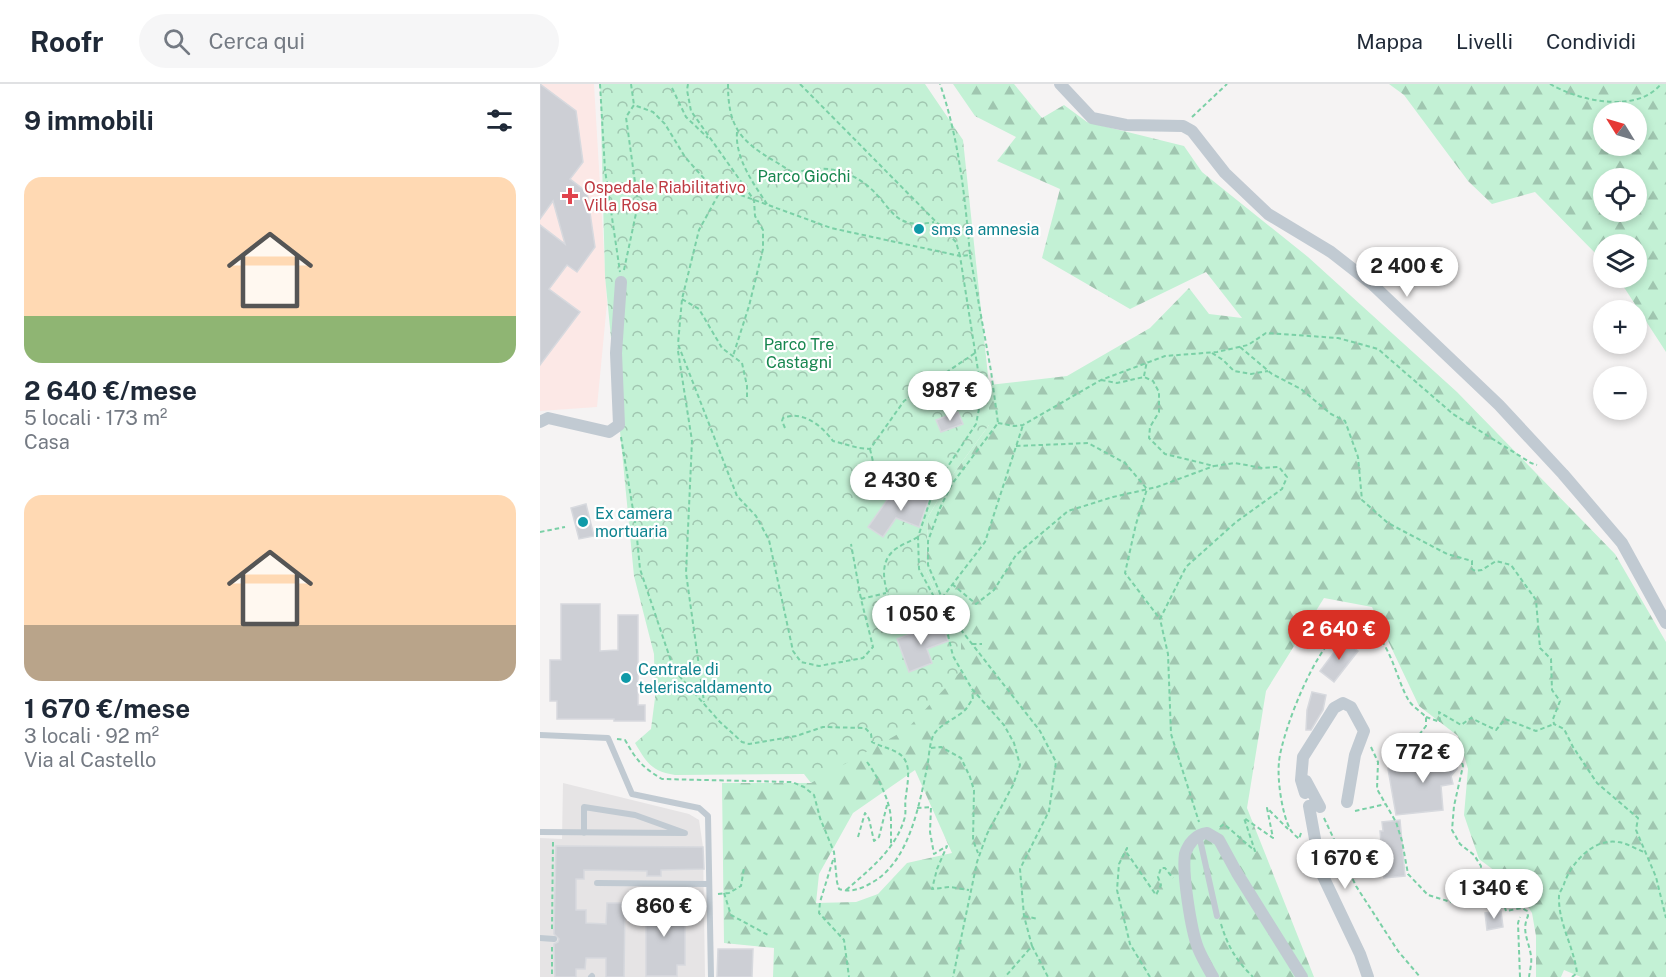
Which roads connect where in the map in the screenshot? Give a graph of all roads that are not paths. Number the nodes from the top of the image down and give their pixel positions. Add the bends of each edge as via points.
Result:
1 (1060, 84) edge
2 (621, 282) road end
3 (540, 422) edge
4 (1666, 623) edge
5 (540, 735) edge
6 (1302, 772) junction
7 (1347, 802) dead end
8 (1311, 806) junction
9 (540, 832) edge
10 (584, 833) junction
11 (1204, 834) junction
12 (597, 884) dead end
13 (709, 884) junction
14 (1217, 916) road end
15 (540, 938) edge
16 (553, 938) road end
17 (711, 977) edge
18 (1213, 977) edge
19 (1302, 977) edge
20 (1368, 977) edge

1 - 4 street via 1092,118 1126,125 1183,126 1192,131 1225,173 1268,214 1331,252 1372,284 1499,405 1563,474 1622,543
2 - 3 street via 616,353 619,425 609,432 548,418
5 - 13 lane via 608,738 632,794 699,808 708,816
6 - 7 street via 1303,757 1337,705 1349,705 1364,731
6 - 8 street
6 - 8 street via 1301,780
8 - 20 street via 1321,872
9 - 10 lane
10 - 10 lane via 584,807 635,815 685,833
11 - 14 lane
11 - 18 street via 1187,848 1186,876 1197,946
11 - 19 street via 1219,840
12 - 13 lane
13 - 17 lane
15 - 16 lane

